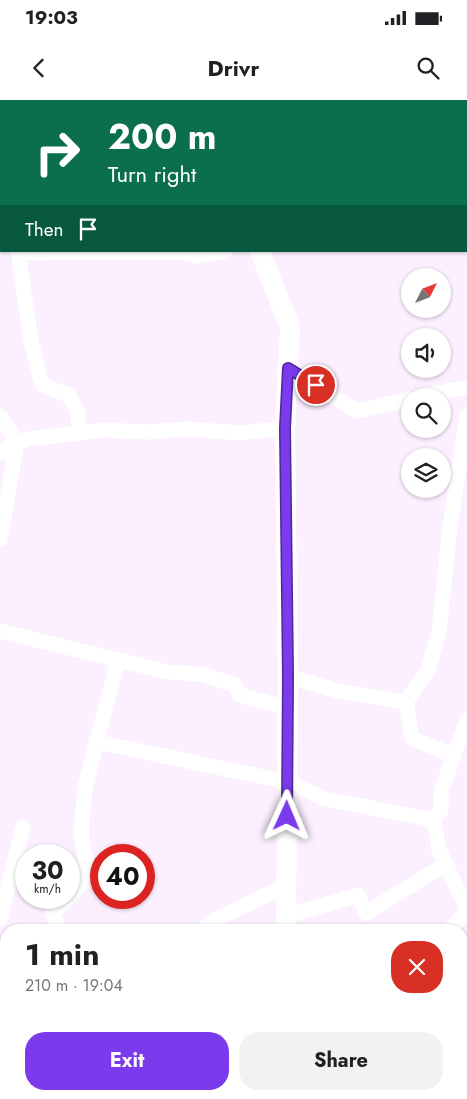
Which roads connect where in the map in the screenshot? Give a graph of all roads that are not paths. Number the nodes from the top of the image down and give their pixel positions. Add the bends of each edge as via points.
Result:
1 (18, 252) edge
2 (68, 252) edge
3 (214, 252) edge
4 (260, 252) edge
5 (193, 254) edge
6 (288, 368) junction
7 (467, 387) edge
8 (451, 390) edge
9 (401, 401) edge
10 (0, 416) edge
11 (466, 426) edge
12 (285, 428) junction
13 (79, 433) junction
14 (17, 442) junction
15 (0, 453) edge
16 (0, 540) edge
17 (0, 631) edge
18 (118, 660) junction
19 (288, 676) junction
20 (406, 702) junction
21 (288, 708) junction
22 (467, 720) edge
23 (97, 742) junction
24 (454, 756) junction
25 (288, 782) junction
26 (434, 820) junction
27 (23, 827) dead end
28 (446, 864) junction
29 (80, 885) edge
30 (287, 885) junction
31 (57, 909) edge
32 (467, 909) edge
33 (0, 919) edge
34 (286, 923) edge
35 (57, 924) edge
36 (211, 924) edge
37 (455, 924) edge

1 - 2 street
1 - 13 street via 31,341 42,385 68,395 78,412
2 - 5 street
3 - 5 street
4 - 6 street via 290,327
6 - 9 street via 357,411
6 - 12 street
7 - 8 street
10 - 14 street
11 - 20 street via 450,527 439,632 428,670
12 - 13 street via 241,434 187,430
12 - 19 street
13 - 14 street
14 - 15 street
14 - 16 street
17 - 18 street
18 - 21 street via 167,672 201,674 235,684 239,695
18 - 23 street
19 - 20 street via 338,691
19 - 21 street
20 - 24 street via 412,738
21 - 25 street
22 - 24 street
23 - 25 street
23 - 29 street via 85,787 81,834 89,876
24 - 26 street via 441,791 441,810
25 - 26 street via 324,799
25 - 30 street
26 - 28 street via 439,850
27 - 33 street
28 - 32 street
28 - 34 street via 366,913 358,895
30 - 34 street
30 - 36 street
31 - 35 street via 52,914
32 - 37 street

